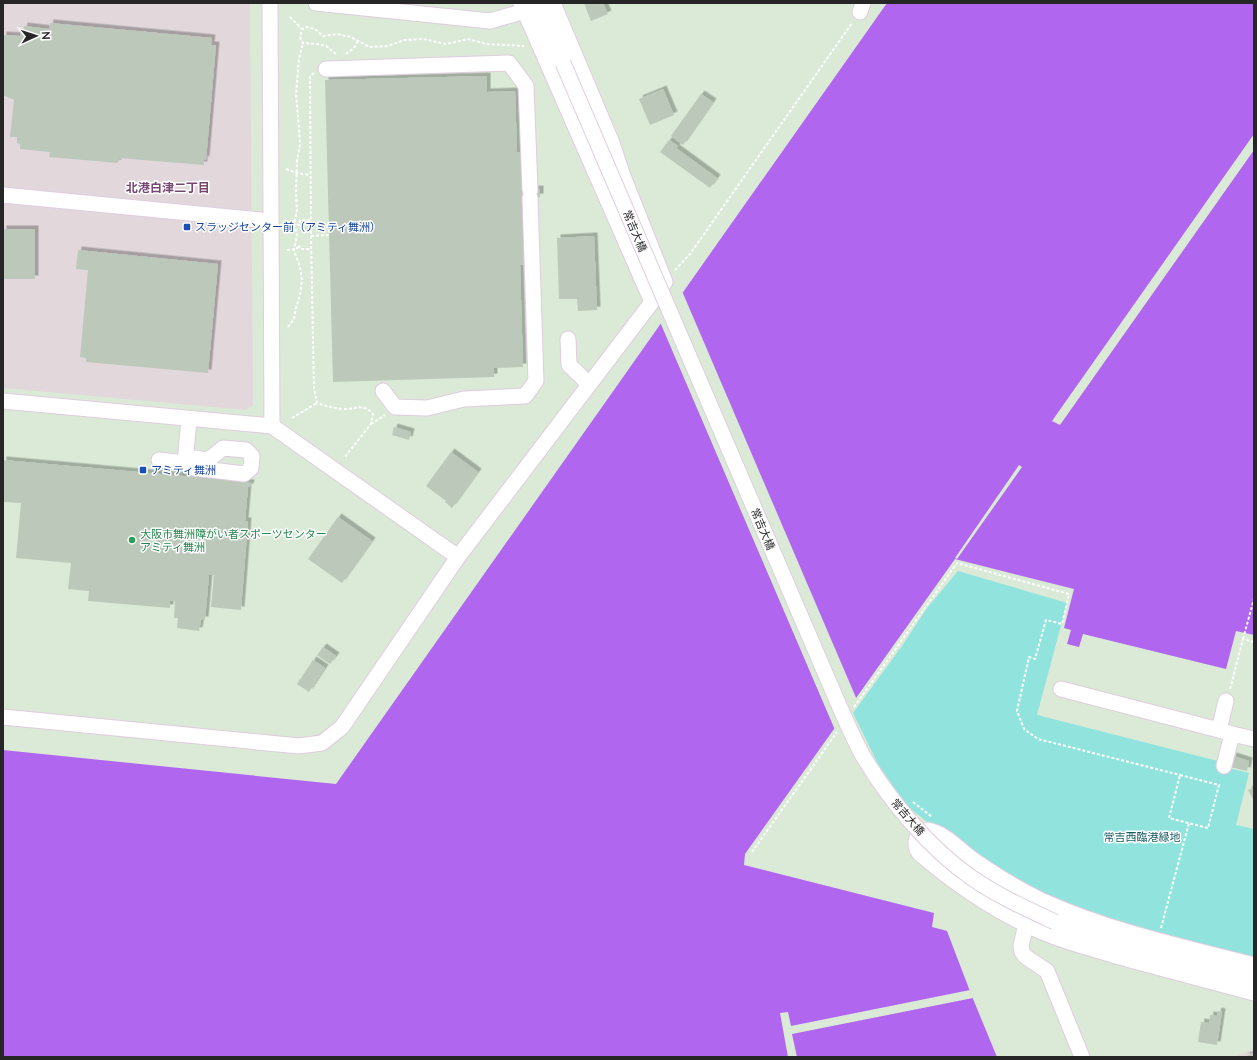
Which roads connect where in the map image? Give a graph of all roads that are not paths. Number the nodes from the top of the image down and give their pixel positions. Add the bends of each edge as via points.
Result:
1 (270, 3) edge
2 (316, 3) edge
3 (552, 3) edge
4 (528, 6) edge
5 (326, 69) road end
6 (3, 195) edge
7 (271, 221) junction
8 (652, 302) junction
9 (568, 339) dead end
10 (589, 384) junction
11 (383, 391) dead end
12 (3, 401) edge
13 (189, 419) junction
14 (272, 426) junction
15 (159, 460) dead end
16 (458, 557) junction
17 (1061, 689) dead end
18 (1226, 701) road end
19 (3, 717) edge
20 (1226, 732) junction
21 (1254, 739) edge
22 (1224, 766) dead end
23 (1026, 924) junction
24 (1254, 965) edge
25 (1254, 979) edge
26 (1254, 993) edge
27 (1082, 1057) edge

1 - 7 street
2 - 4 street via 490,21
3 - 8 street via 612,143 665,282
4 - 8 street
4 - 25 street, 常吉大橋, bridge via 563,63 841,710 862,755 879,781 940,852 978,882 1004,898 1055,922 1096,936
5 - 11 street via 509,63 526,86 536,381 525,396 464,400 427,408 390,411
6 - 7 street
7 - 14 street
8 - 10 street
9 - 10 street via 569,365
10 - 16 street
12 - 13 street
13 - 14 street
13 - 15 street via 185,463
14 - 16 street
16 - 19 street via 342,727 322,743 299,746
17 - 20 street
18 - 20 street
20 - 21 street
20 - 22 street
23 - 24 street via 998,910 928,861 917,849 916,839 919,834 927,830 937,832 1012,885 1097,923
23 - 26 street via 1090,949
23 - 27 street via 1022,952 1047,971

